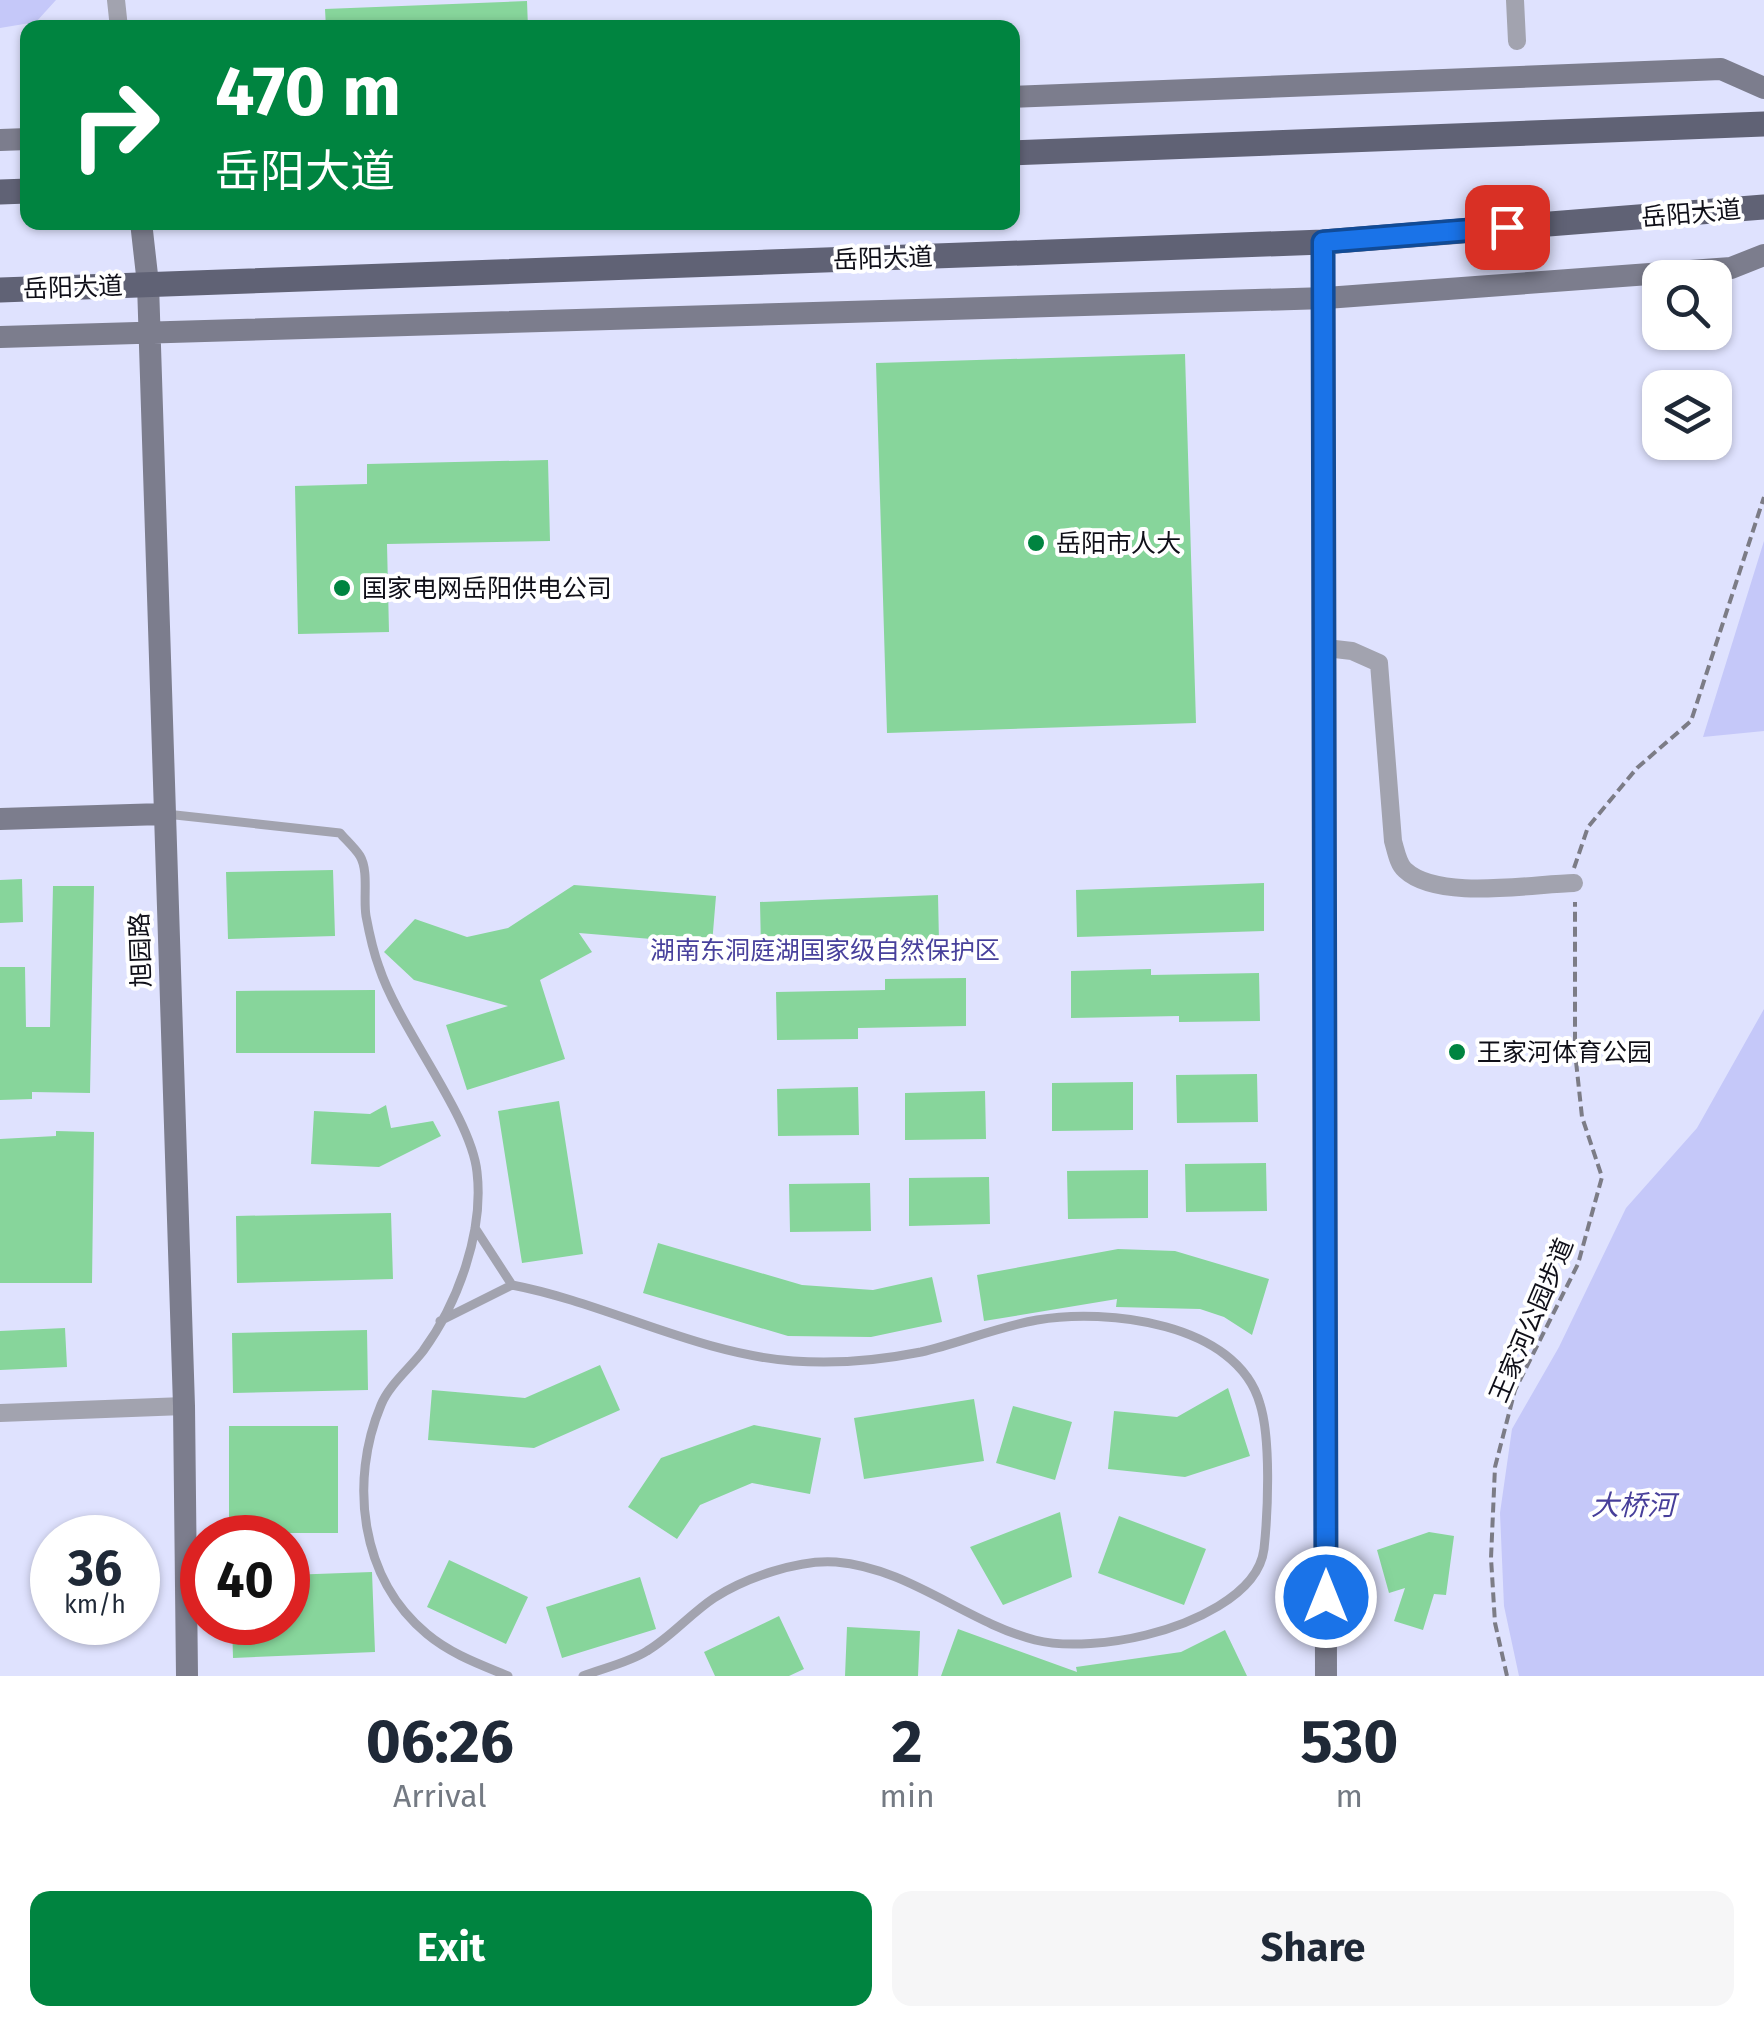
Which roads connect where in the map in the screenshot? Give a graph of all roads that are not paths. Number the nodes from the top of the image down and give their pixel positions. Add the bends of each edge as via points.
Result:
1 (1515, 0) edge
2 (1517, 41) dead end
3 (1764, 88) edge
4 (1020, 97) edge
5 (1759, 125) edge
6 (1020, 153) edge
7 (1764, 207) edge
8 (142, 230) edge
9 (1323, 242) junction
10 (1764, 255) edge
11 (148, 284) junction
12 (0, 290) edge
13 (1326, 298) junction
14 (150, 330) junction
15 (0, 337) edge
16 (1326, 648) junction
17 (163, 814) junction
18 (0, 819) edge
19 (1574, 882) road end
20 (475, 1228) junction
21 (512, 1285) junction
22 (440, 1321) junction
23 (184, 1406) junction
24 (0, 1413) edge
25 (186, 1676) edge
26 (508, 1676) edge
27 (583, 1676) edge
28 (1326, 1676) edge

1 - 2 street
3 - 4 street via 1721,68
5 - 6 main road
7 - 9 main road, 岳阳大道
8 - 11 street, 旭园路
9 - 11 main road, 岳阳大道
9 - 13 street
10 - 13 street via 1731,268
11 - 12 main road, 岳阳大道
11 - 14 street, 旭园路
13 - 14 street
13 - 16 street
14 - 15 street
14 - 17 street, 旭园路
16 - 19 street via 1379,662 1393,842 1402,868 1426,884 1456,888
16 - 28 street
17 - 18 street
17 - 20 lane via 340,833 362,858 379,968 477,1170
17 - 23 street, 旭园路
20 - 21 lane
20 - 22 lane
21 - 22 lane
21 - 27 lane via 724,1348 791,1361 920,1352 1038,1320 1104,1315 1205,1341 1242,1371 1260,1403 1268,1510 1262,1562 1242,1590 1178,1623 1146,1635 1036,1640 899,1578 834,1562 775,1571 716,1596 645,1652
22 - 26 lane via 382,1402 364,1462 363,1510 380,1575 424,1632
23 - 24 street
23 - 25 street, 旭园路

